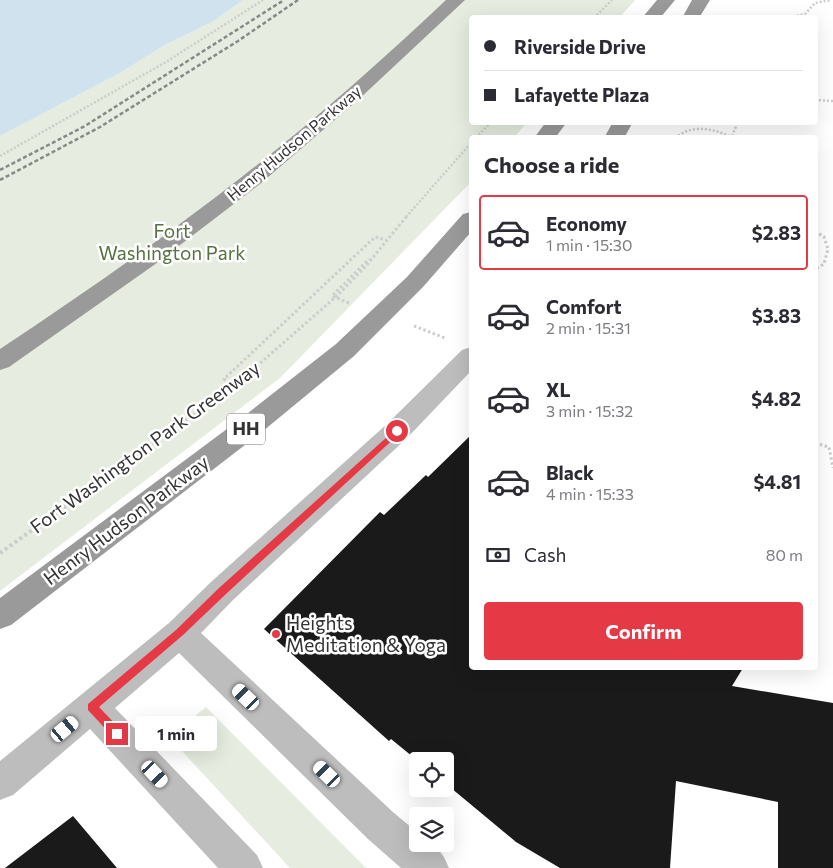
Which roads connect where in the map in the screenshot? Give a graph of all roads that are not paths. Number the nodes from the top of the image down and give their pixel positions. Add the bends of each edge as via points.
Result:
1 (456, 0) edge
2 (666, 0) edge
3 (701, 0) edge
4 (653, 15) edge
5 (692, 15) edge
6 (555, 125) edge
7 (546, 135) edge
8 (469, 222) edge
9 (469, 358) edge
10 (0, 361) edge
11 (0, 616) edge
12 (180, 633) junction
13 (92, 707) junction
14 (0, 783) edge
15 (244, 868) edge
16 (430, 868) edge

1 - 10 highway, Henry Hudson Parkway via 279,158 144,261
2 - 4 highway
3 - 5 highway
6 - 7 highway
8 - 11 highway, Henry Hudson Parkway / HH via 415,282 345,350
9 - 12 main road via 397,431
12 - 13 main road
12 - 16 main road via 381,826
13 - 14 main road
13 - 15 main road

